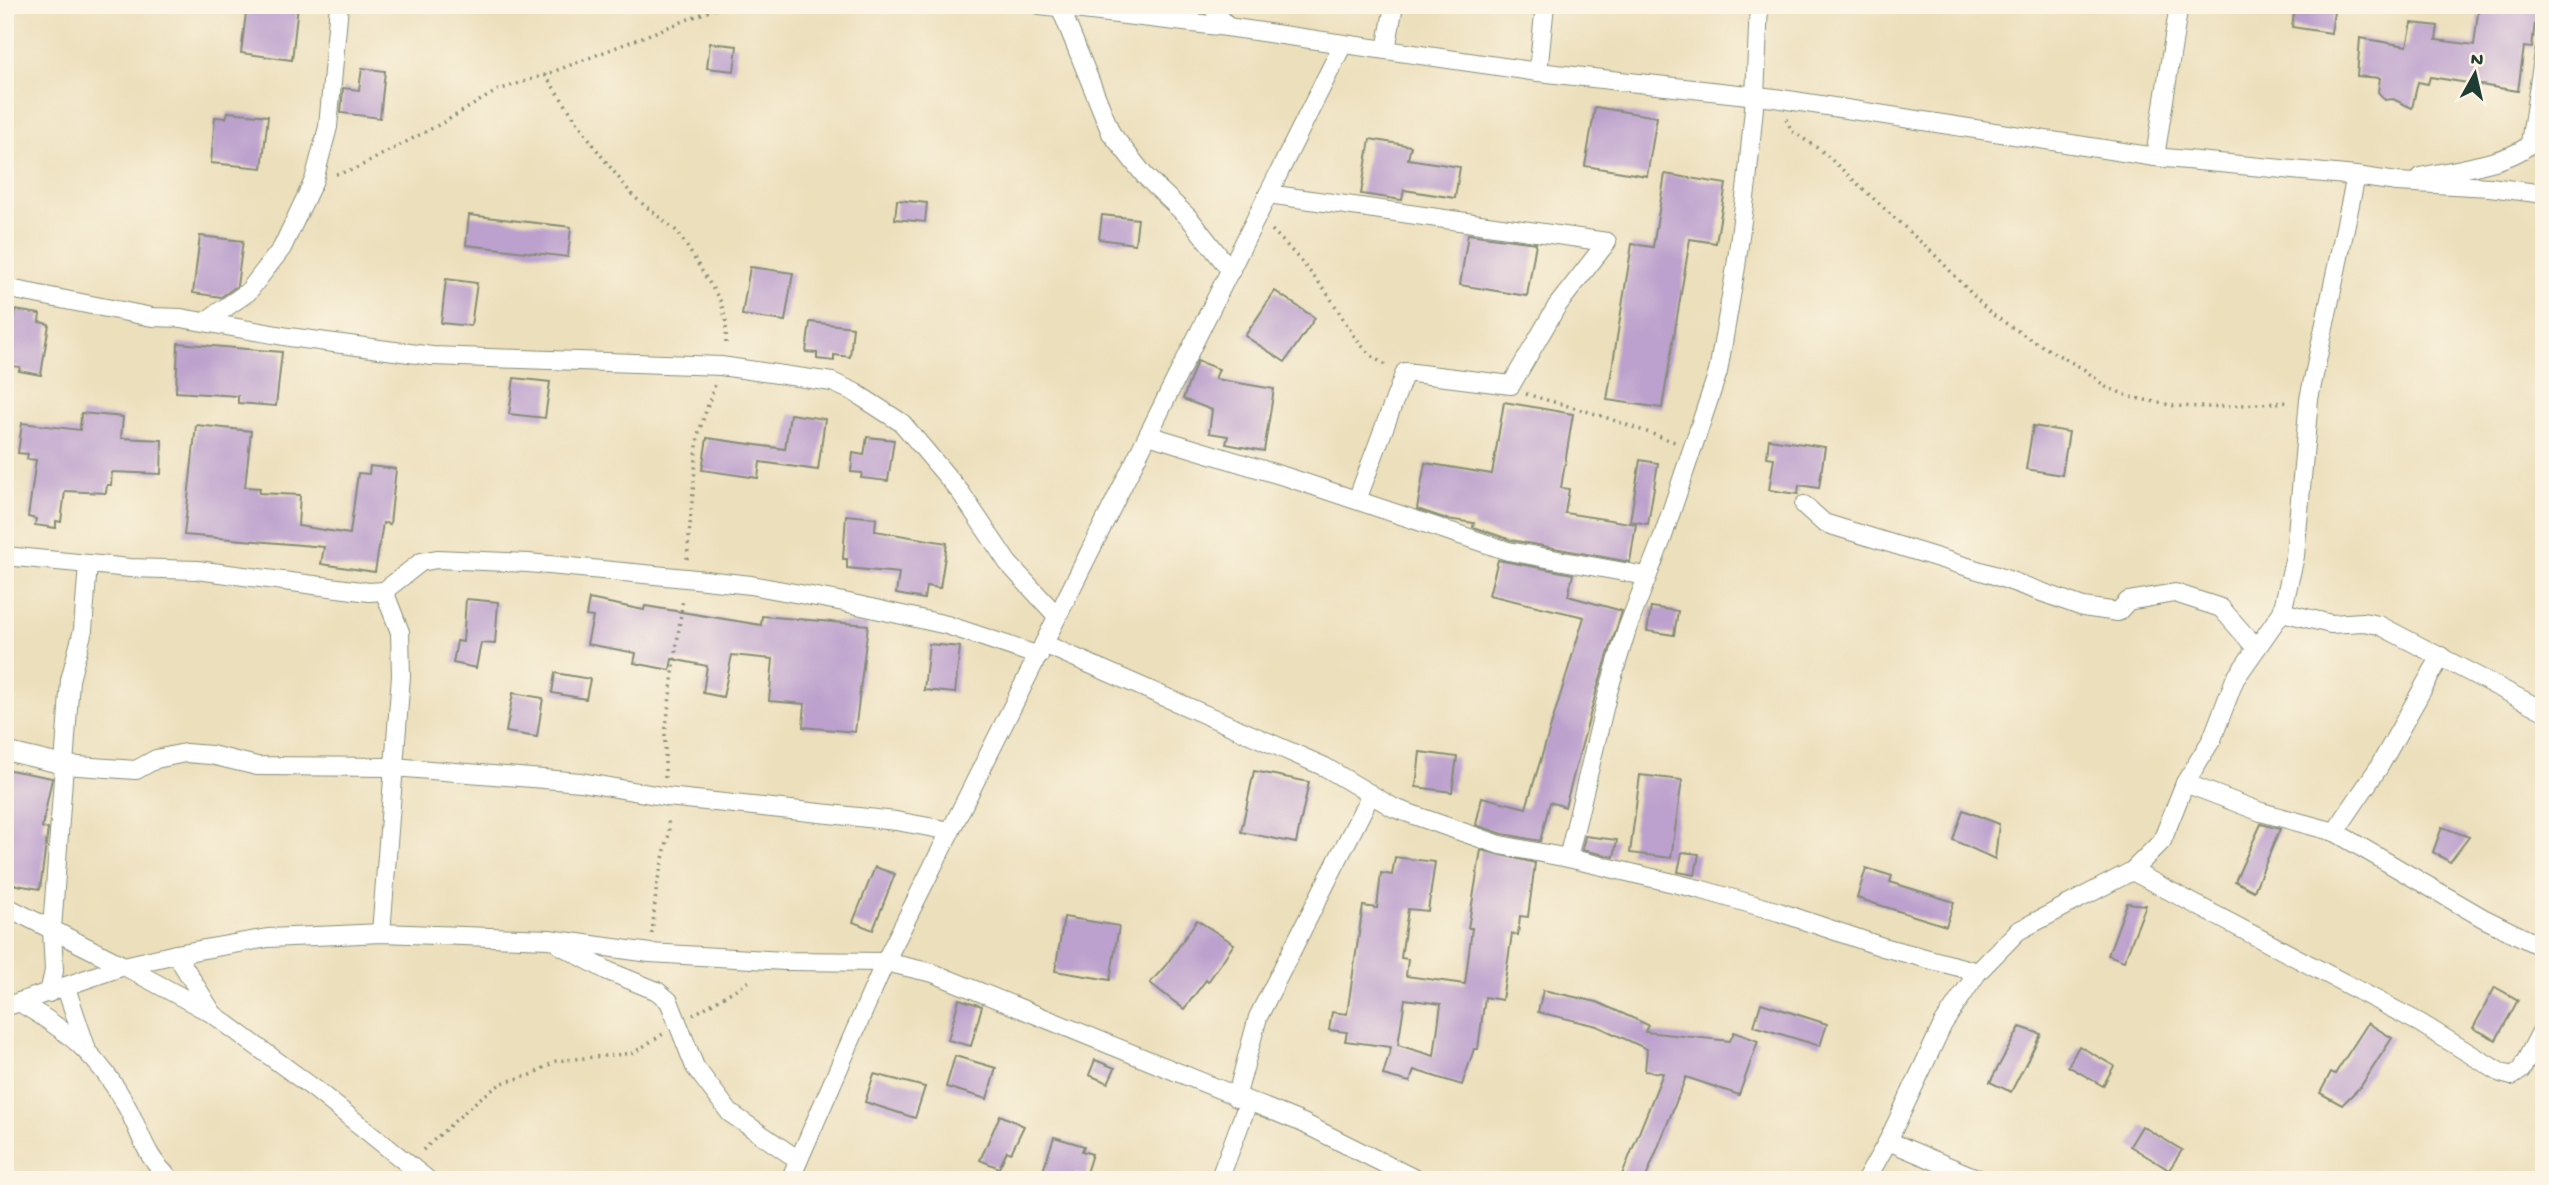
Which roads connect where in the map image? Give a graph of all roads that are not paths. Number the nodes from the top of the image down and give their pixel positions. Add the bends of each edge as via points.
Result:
1 (339, 5) edge
2 (1040, 5) edge
3 (1211, 5) edge
4 (1394, 5) edge
5 (1545, 5) edge
6 (1759, 5) edge
7 (2179, 5) edge
8 (1061, 9) junction
9 (1227, 27) junction
10 (1343, 44) junction
11 (1386, 50) junction
12 (2544, 52) edge
13 (1538, 72) junction
14 (1755, 96) junction
15 (2155, 157) junction
16 (2356, 176) junction
17 (2397, 182) junction
18 (1268, 194) junction
19 (2544, 194) edge
20 (1231, 271) junction
21 (5, 288) edge
22 (206, 321) junction
23 (1148, 435) junction
24 (1357, 500) junction
25 (1804, 505) dead end
26 (5, 556) edge
27 (88, 564) junction
28 (1646, 576) junction
29 (384, 591) junction
30 (2282, 612) junction
31 (1057, 616) junction
32 (2256, 648) junction
33 (1042, 650) junction
34 (2441, 656) junction
35 (2544, 711) edge
36 (5, 751) edge
37 (64, 765) junction
38 (393, 767) junction
39 (2185, 783) junction
40 (1371, 794) junction
41 (951, 831) junction
42 (2334, 832) junction
43 (1568, 858) junction
44 (2132, 871) junction
45 (5, 906) edge
46 (52, 929) junction
47 (381, 933) junction
48 (549, 939) junction
49 (2544, 948) edge
50 (176, 954) junction
51 (885, 962) junction
52 (124, 966) junction
53 (1978, 972) junction
54 (58, 990) junction
55 (12, 1005) edge
56 (213, 1014) junction
57 (2544, 1026) edge
58 (87, 1049) junction
59 (1242, 1100) junction
60 (1888, 1142) junction
61 (797, 1159) junction
62 (172, 1180) edge
63 (428, 1180) edge
64 (790, 1180) edge
65 (1219, 1180) edge
66 (1417, 1180) edge
67 (1866, 1180) edge
68 (1981, 1180) edge

1 - 22 street via 328,127 314,180 282,247 248,292
2 - 8 street
3 - 9 street
4 - 11 street
5 - 13 street
6 - 14 street
7 - 15 street
8 - 9 street
8 - 20 street via 1111,133
9 - 10 street
10 - 11 street
10 - 18 street
11 - 13 street
12 - 17 street via 2526,149 2512,157
13 - 14 street
14 - 15 street
14 - 28 street via 1736,267 1718,372
15 - 16 street
16 - 17 street
16 - 30 street via 2309,399 2295,556
17 - 19 street
18 - 20 street
18 - 24 street via 1607,242 1557,306 1511,385 1405,372
20 - 23 street
21 - 22 street via 152,317
22 - 31 street via 432,356 721,366 832,382 902,423 961,493 1008,563
23 - 24 street
23 - 31 street
24 - 28 street via 1508,551
25 - 32 street via 1824,523 2083,607 2118,612 2128,601 2175,593 2221,608
26 - 27 street
27 - 29 street via 197,570
27 - 37 street
28 - 43 street via 1608,692
29 - 33 street via 421,562 528,563 751,585 947,625
29 - 38 street via 400,632
30 - 32 street
30 - 34 street via 2331,624 2379,625
31 - 33 street
32 - 39 street via 2235,679 2211,739
33 - 40 street via 1325,767
33 - 41 street
34 - 35 street
34 - 42 street via 2379,767
36 - 37 street
37 - 38 street via 136,770 156,759 185,753 257,765
37 - 46 street
38 - 41 street via 581,782 667,797
38 - 47 street
39 - 42 street via 2261,813
39 - 44 street via 2162,841
40 - 43 street via 1394,808 1500,845
40 - 59 street via 1258,1017
41 - 51 street
42 - 49 street
43 - 53 street via 1726,897
44 - 53 street via 2018,931
44 - 57 street via 2420,1023 2501,1073 2512,1076 2521,1070
45 - 46 street
46 - 52 street
46 - 54 street
47 - 48 street
47 - 50 street via 268,938
48 - 51 street via 649,953
48 - 61 street via 608,971 657,990 669,1001 695,1067 730,1113
50 - 52 street
50 - 56 street
51 - 59 street via 933,973
51 - 61 street
52 - 54 street
52 - 56 street
53 - 60 street via 1943,1024
54 - 55 street
54 - 58 street
55 - 58 street via 58,1026
56 - 63 street
58 - 62 street via 126,1105 146,1151
59 - 65 street
59 - 66 street via 1303,1123
60 - 67 street
60 - 68 street
61 - 64 street

